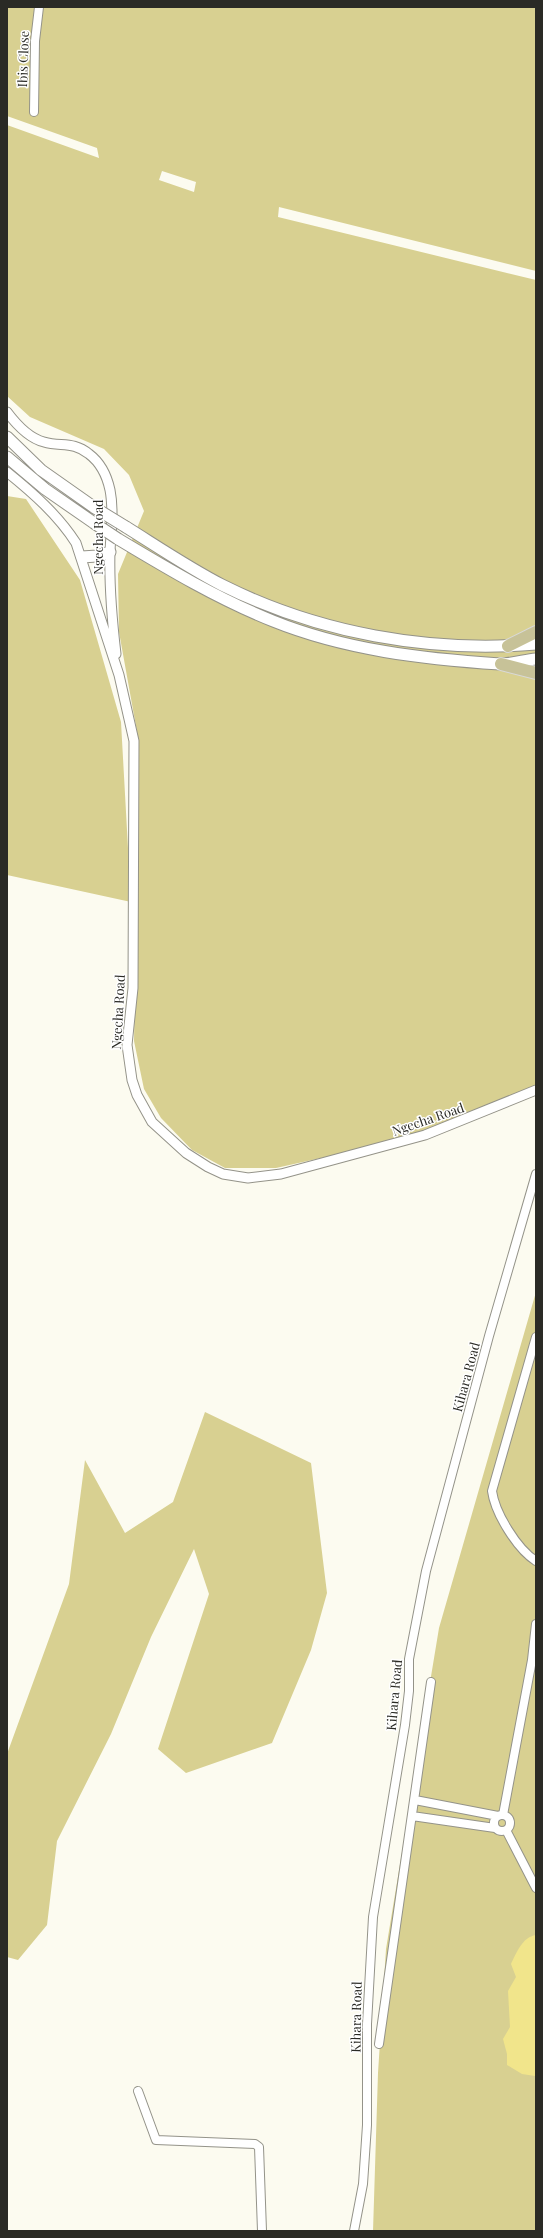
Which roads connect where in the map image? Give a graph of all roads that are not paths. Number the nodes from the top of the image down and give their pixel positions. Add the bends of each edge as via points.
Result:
1 (38, 7) edge
2 (34, 112) dead end
3 (7, 412) edge
4 (7, 437) edge
5 (7, 457) edge
6 (7, 472) edge
7 (110, 552) junction
8 (82, 557) junction
9 (536, 632) edge
10 (536, 644) edge
11 (508, 646) junction
12 (536, 659) edge
13 (501, 664) junction
14 (536, 673) edge
15 (119, 675) junction
16 (536, 1090) edge
17 (536, 1174) edge
18 (536, 1337) edge
19 (536, 1561) edge
20 (536, 1624) edge
21 (534, 1661) edge
22 (431, 1682) dead end
23 (415, 1800) junction
24 (412, 1816) junction
25 (500, 1816) junction
26 (496, 1828) junction
27 (506, 1830) junction
28 (536, 1888) edge
29 (379, 2044) dead end
30 (138, 2091) dead end
31 (262, 2231) edge
32 (354, 2231) edge

1 - 2 street, Ibis Close
3 - 7 street, Ngecha Road via 36,440 70,444 87,452 98,463 108,479 111,491
4 - 11 main road, bridge via 46,474 184,564 223,585 303,619 332,627 426,643
5 - 13 main road, bridge via 45,489 118,539 180,577 237,605 292,628 367,649 410,656
6 - 8 street, Ngecha Road via 43,503 69,531
7 - 8 main road
7 - 15 street, Ngecha Road via 112,613
8 - 15 street, Ngecha Road
9 - 11 main road
10 - 11 main road
12 - 13 main road
13 - 14 main road
15 - 16 street, Ngecha Road via 130,718 135,764 132,875 133,988 127,1044 137,1095 152,1122 186,1153 208,1167 227,1175 248,1178 281,1174 425,1135
17 - 32 street, Kihara Road via 426,1570 409,1659 405,1725 372,1925 367,2024 367,2133 362,2190
18 - 19 street via 492,1491 496,1506 519,1546
20 - 21 street
21 - 25 street
22 - 23 street
23 - 24 street
23 - 25 street
24 - 26 street
24 - 29 street
25 - 26 street via 495,1820
25 - 27 street via 508,1817 510,1822
26 - 27 street
27 - 28 street
30 - 31 street via 156,2140 255,2144 259,2147

